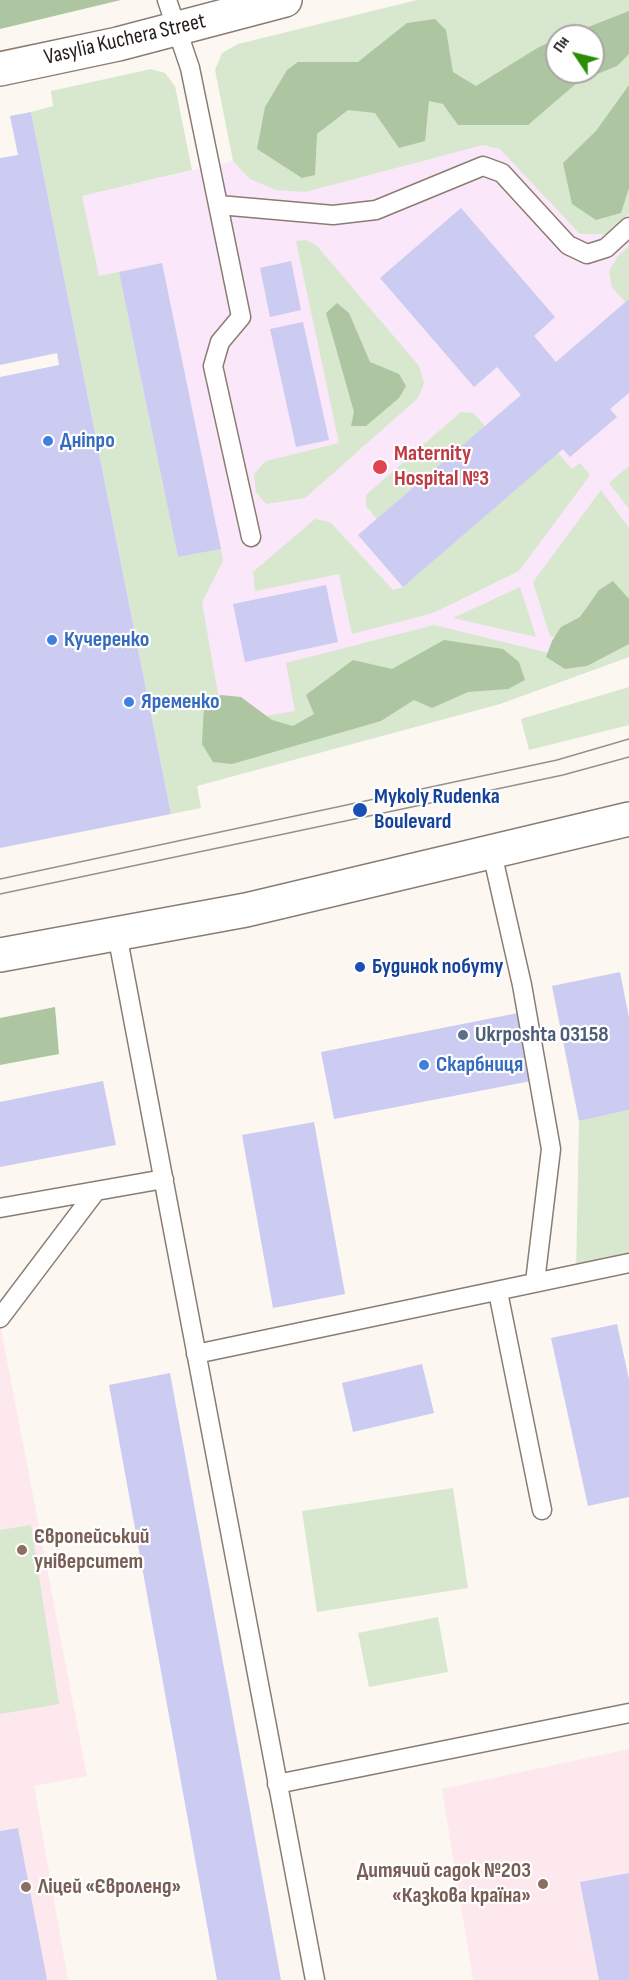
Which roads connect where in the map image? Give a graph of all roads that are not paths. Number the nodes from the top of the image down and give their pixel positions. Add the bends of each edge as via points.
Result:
1 (285, 0) edge
2 (173, 14) edge
3 (15, 65) edge
4 (219, 205) junction
5 (629, 227) edge
6 (250, 537) dead end
7 (629, 819) edge
8 (492, 853) junction
9 (117, 934) junction
10 (0, 955) edge
11 (164, 1179) junction
12 (96, 1191) junction
13 (0, 1208) edge
14 (629, 1263) edge
15 (535, 1282) junction
16 (498, 1292) junction
17 (0, 1318) edge
18 (196, 1354) junction
19 (542, 1510) dead end
20 (629, 1713) edge
21 (277, 1784) junction
22 (315, 1980) edge

1 - 2 street, Vasylia Kuchera Street
2 - 3 street, Vasylia Kuchera Street
2 - 4 lane via 190,68
4 - 5 lane via 333,215 376,210 483,166 502,173 568,245 587,254 606,248
4 - 6 lane via 240,317 219,342 213,366
7 - 8 street
8 - 9 street via 246,910
8 - 15 lane via 522,985 551,1149
9 - 10 street
9 - 11 lane
11 - 12 lane
11 - 18 lane
12 - 13 lane
12 - 17 lane
14 - 15 lane
15 - 16 lane
16 - 18 lane
16 - 19 lane
18 - 21 lane
20 - 21 lane
21 - 22 lane

